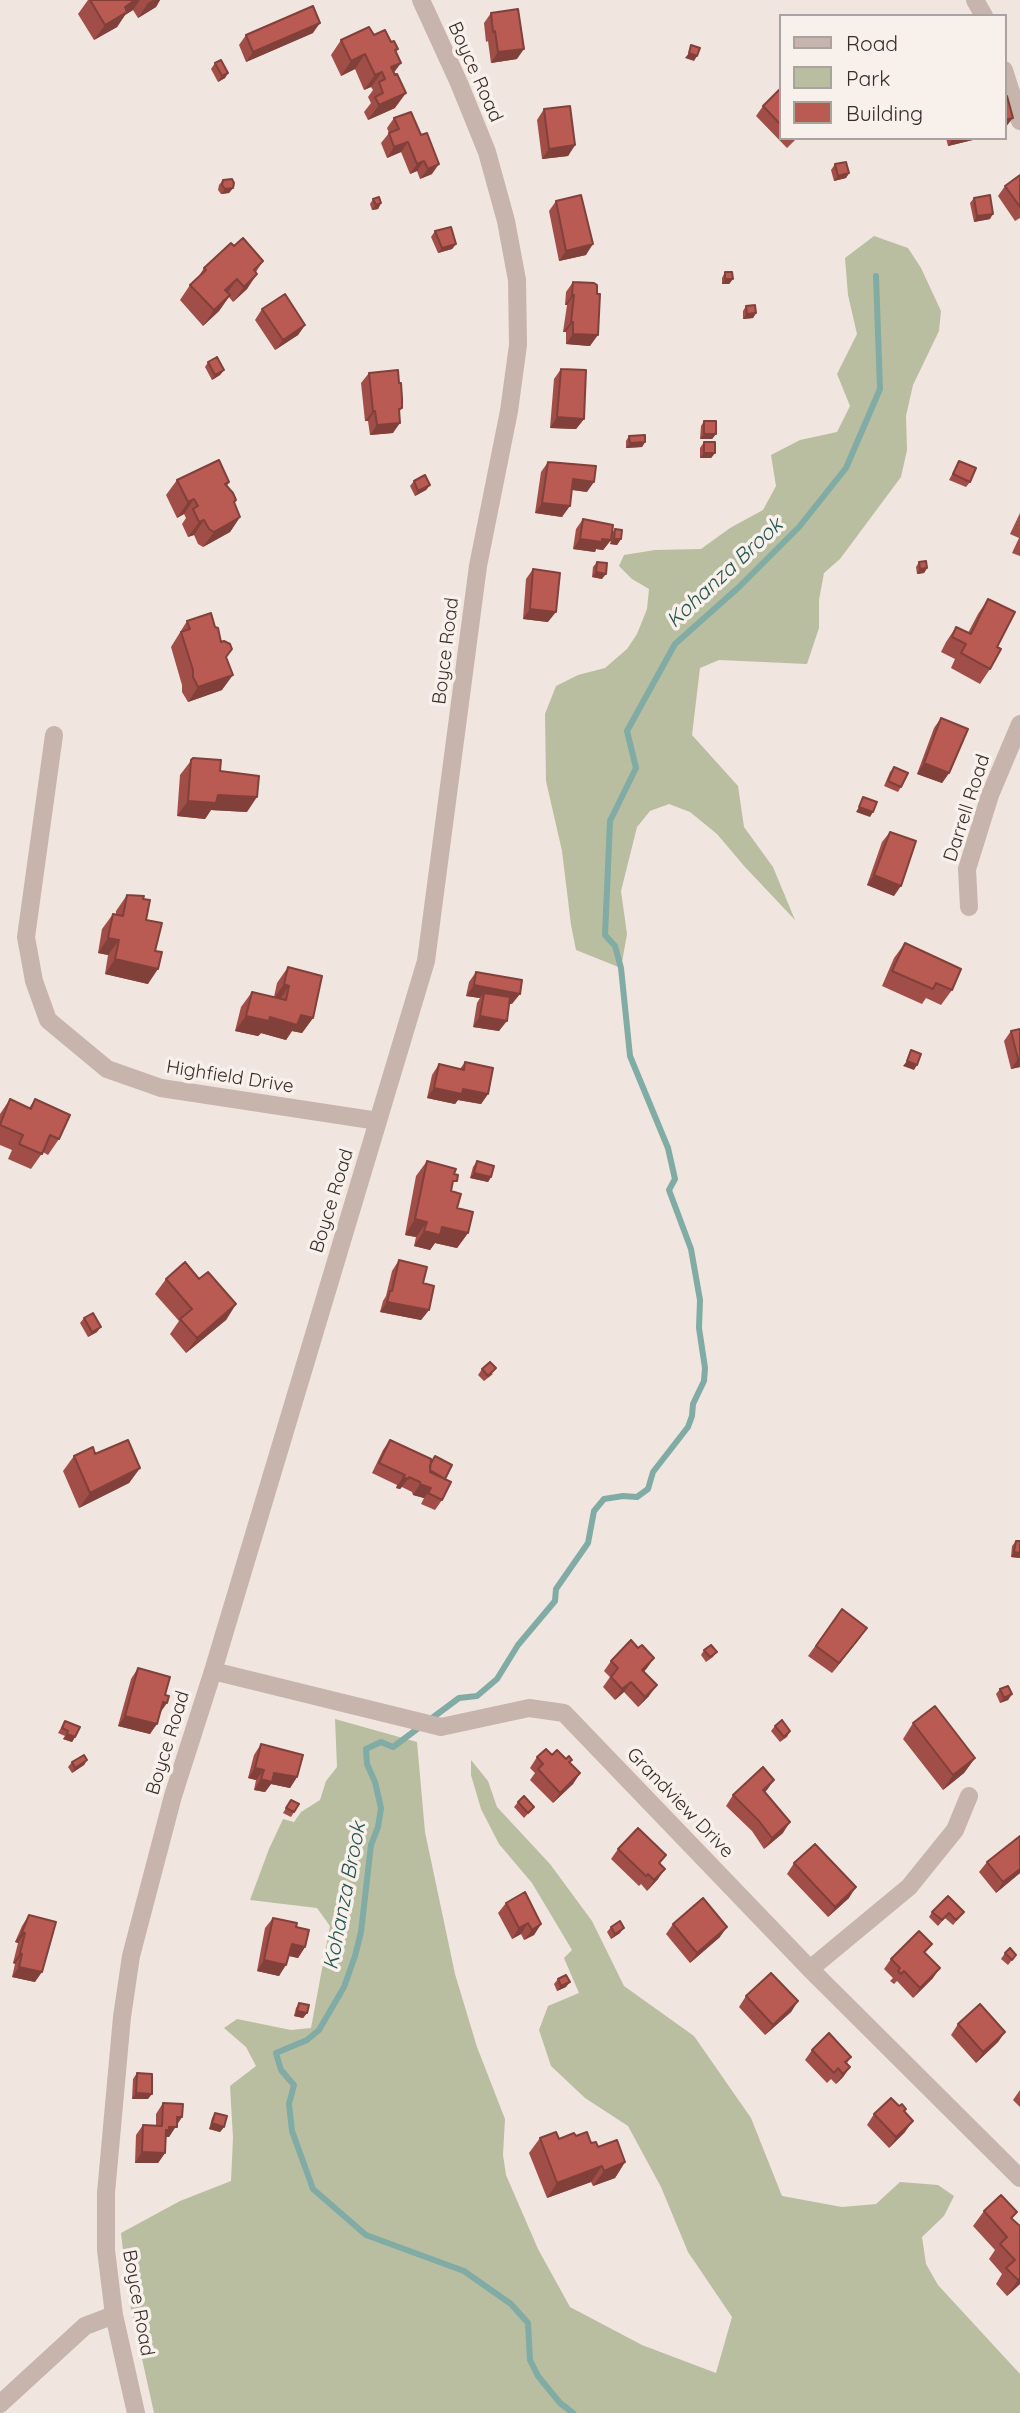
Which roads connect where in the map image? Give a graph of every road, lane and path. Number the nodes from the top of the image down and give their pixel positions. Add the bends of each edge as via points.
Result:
1 (421, 0) edge
2 (1006, 76) edge
3 (1020, 121) edge
4 (1020, 724) edge
5 (54, 735) dead end
6 (970, 907) dead end
7 (378, 1121) junction
8 (213, 1671) junction
9 (969, 1796) dead end
10 (810, 1969) junction
11 (1020, 2178) edge
12 (114, 2315) junction
13 (0, 2404) edge
14 (136, 2413) edge

1 - 7 street, Boyce Road via 487,152 500,198 517,281 518,345 478,566 426,961
2 - 3 street
4 - 6 street, Darrell Road via 990,795 967,869
5 - 7 street, Highfield Drive via 26,937 34,981 48,1020 107,1069 161,1088
7 - 8 street, Boyce Road
8 - 10 street, Grandview Drive via 441,1727 529,1708 564,1713
8 - 12 street, Boyce Road via 173,1796 131,1956 106,2193
9 - 10 street via 955,1830 909,1887
10 - 11 street, Grandview Drive
12 - 13 street via 85,2326
12 - 14 street, Boyce Road

